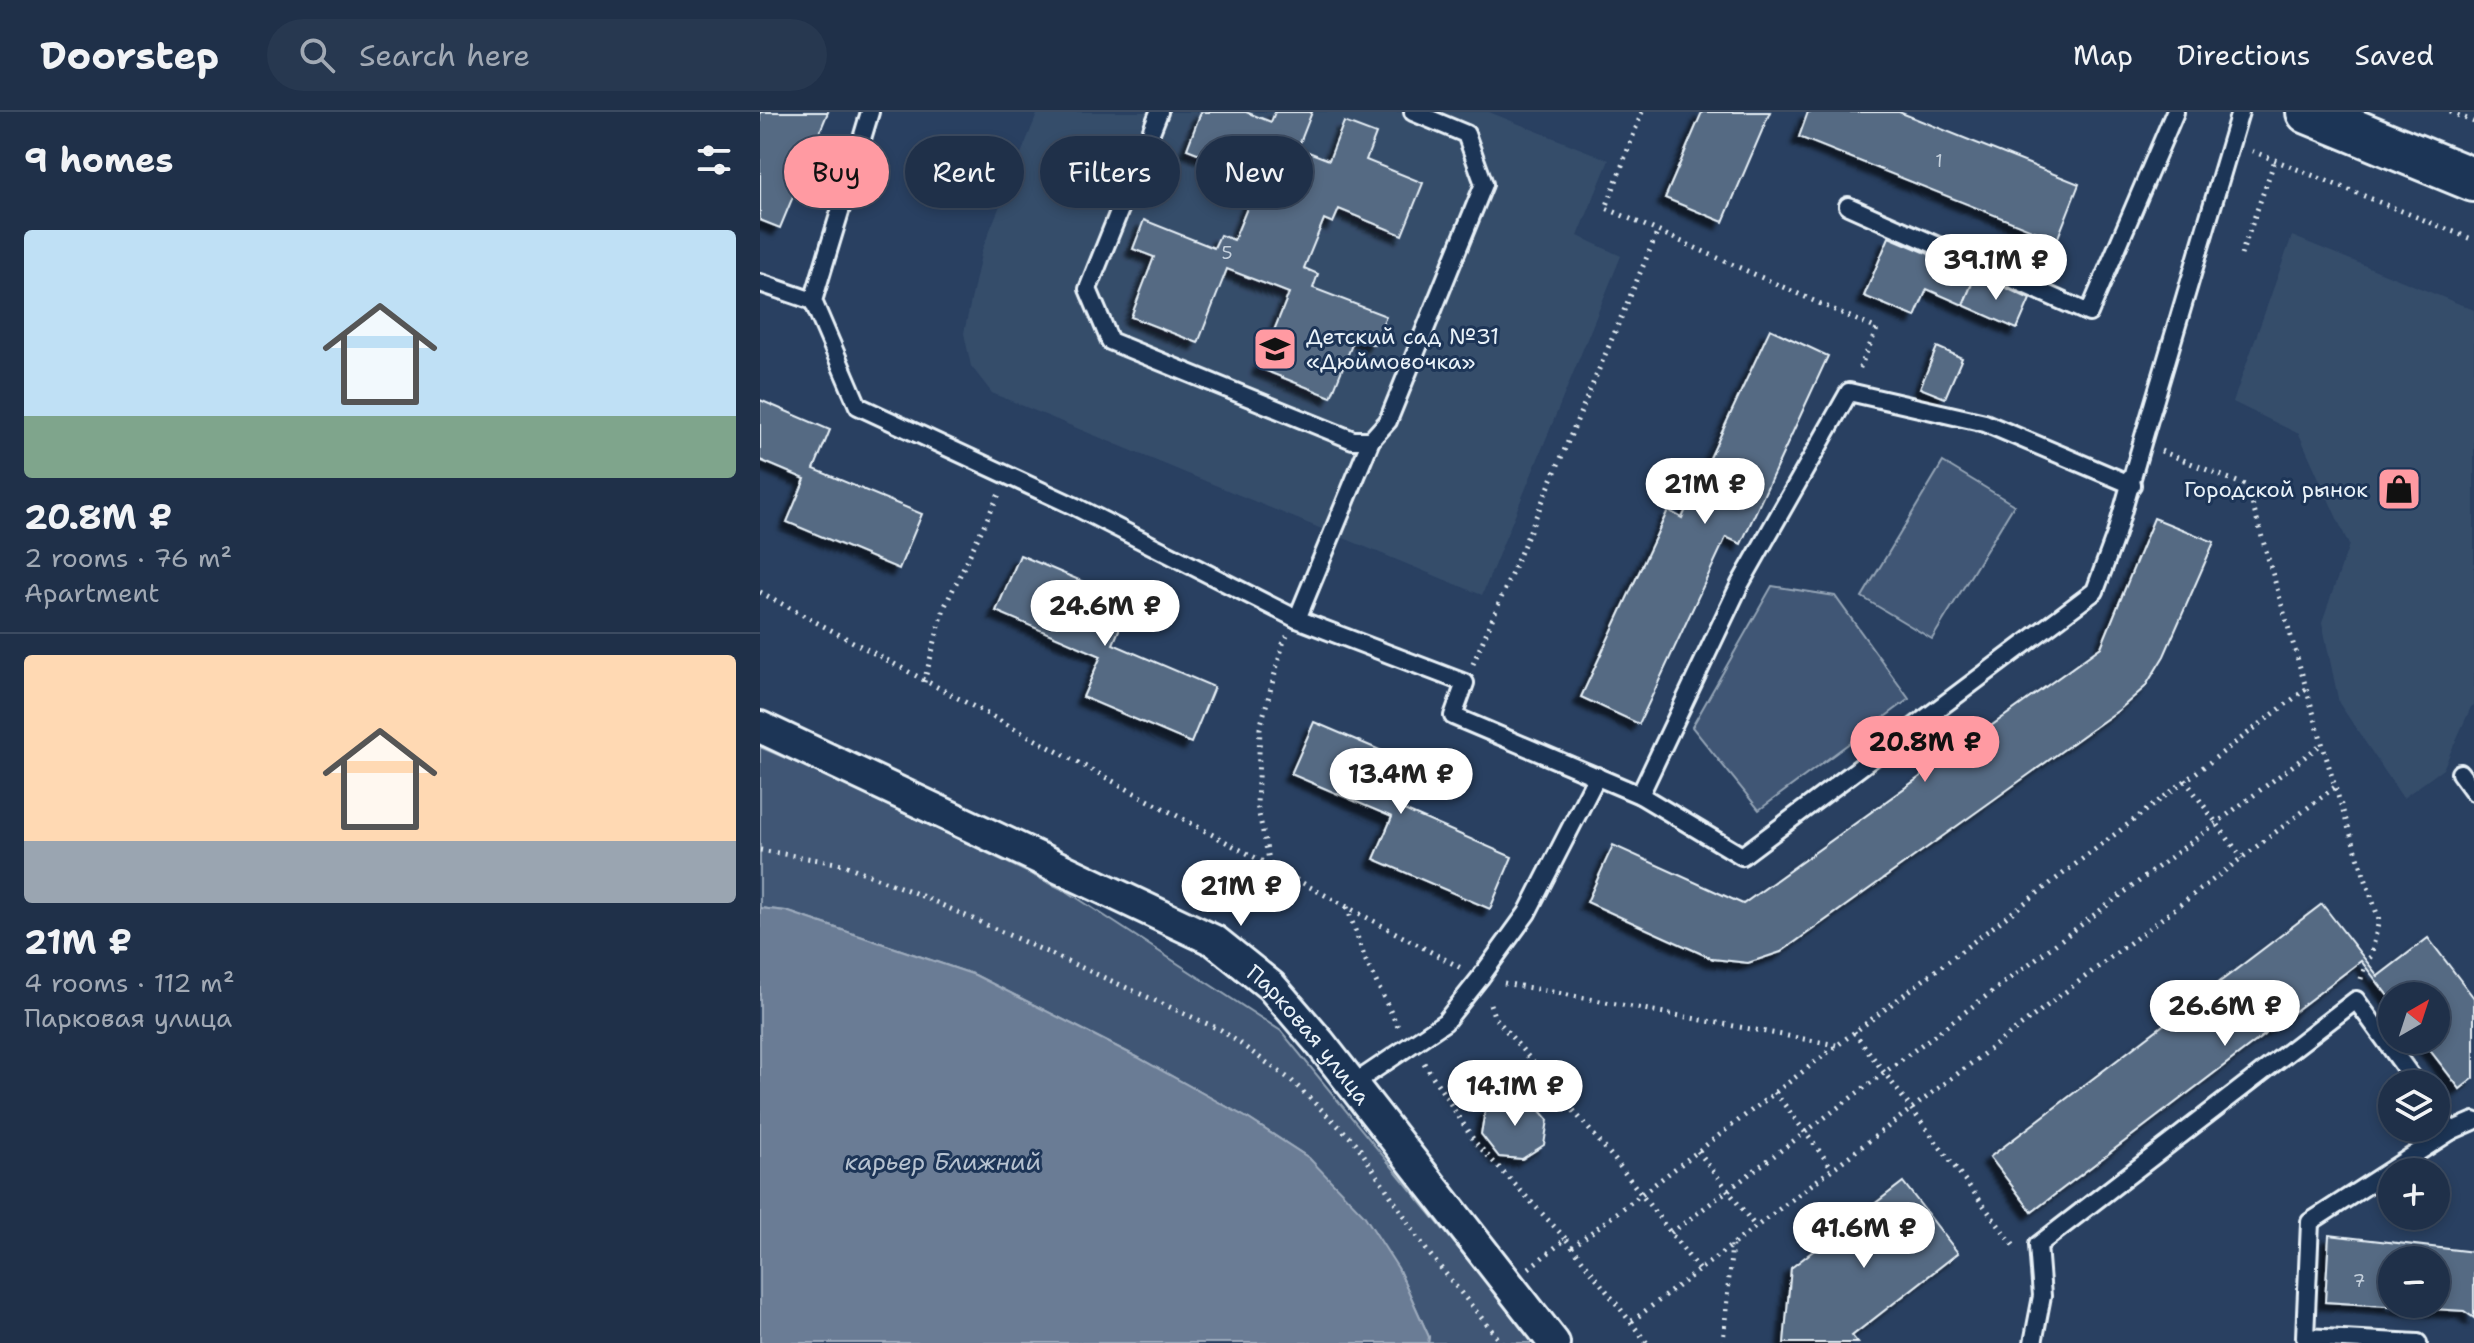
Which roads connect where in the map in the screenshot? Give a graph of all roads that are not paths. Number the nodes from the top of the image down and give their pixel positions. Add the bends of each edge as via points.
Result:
1 (870, 112) edge
2 (1159, 112) edge
3 (1413, 112) edge
4 (2175, 112) edge
5 (2240, 112) edge
6 (2308, 112) edge
7 (2474, 180) edge
8 (1848, 206) dead end
9 (760, 283) edge
10 (813, 301) junction
11 (1371, 440) junction
12 (2132, 485) junction
13 (1297, 619) junction
14 (760, 727) edge
15 (2460, 773) dead end
16 (1597, 776) junction
17 (2474, 792) edge
18 (1640, 795) junction
19 (2407, 1070) edge
20 (1353, 1084) junction
21 (2474, 1121) edge
22 (2451, 1131) joint
23 (1554, 1343) edge
24 (2033, 1343) edge
25 (2418, 1343) edge

1 - 10 lane
2 - 11 lane via 1088,289 1110,341 1353,440
3 - 11 lane via 1466,134 1484,184 1388,421
4 - 8 lane via 2089,313
5 - 12 lane
6 - 7 street
9 - 10 lane
10 - 13 lane via 858,406 1076,507
11 - 13 lane
12 - 18 lane via 2095,591 1742,856
12 - 18 lane via 1985,423 1849,392 1740,584
13 - 16 lane via 1465,683 1453,716
14 - 20 street, Парковая улица via 1215,941 1271,986
15 - 17 lane
16 - 18 lane
16 - 20 lane via 1527,913 1480,978 1445,1022
19 - 24 lane via 2356,1000 2038,1245 2042,1296
20 - 23 street, Парковая улица
21 - 22 lane
22 - 25 lane via 2310,1222 2305,1337

